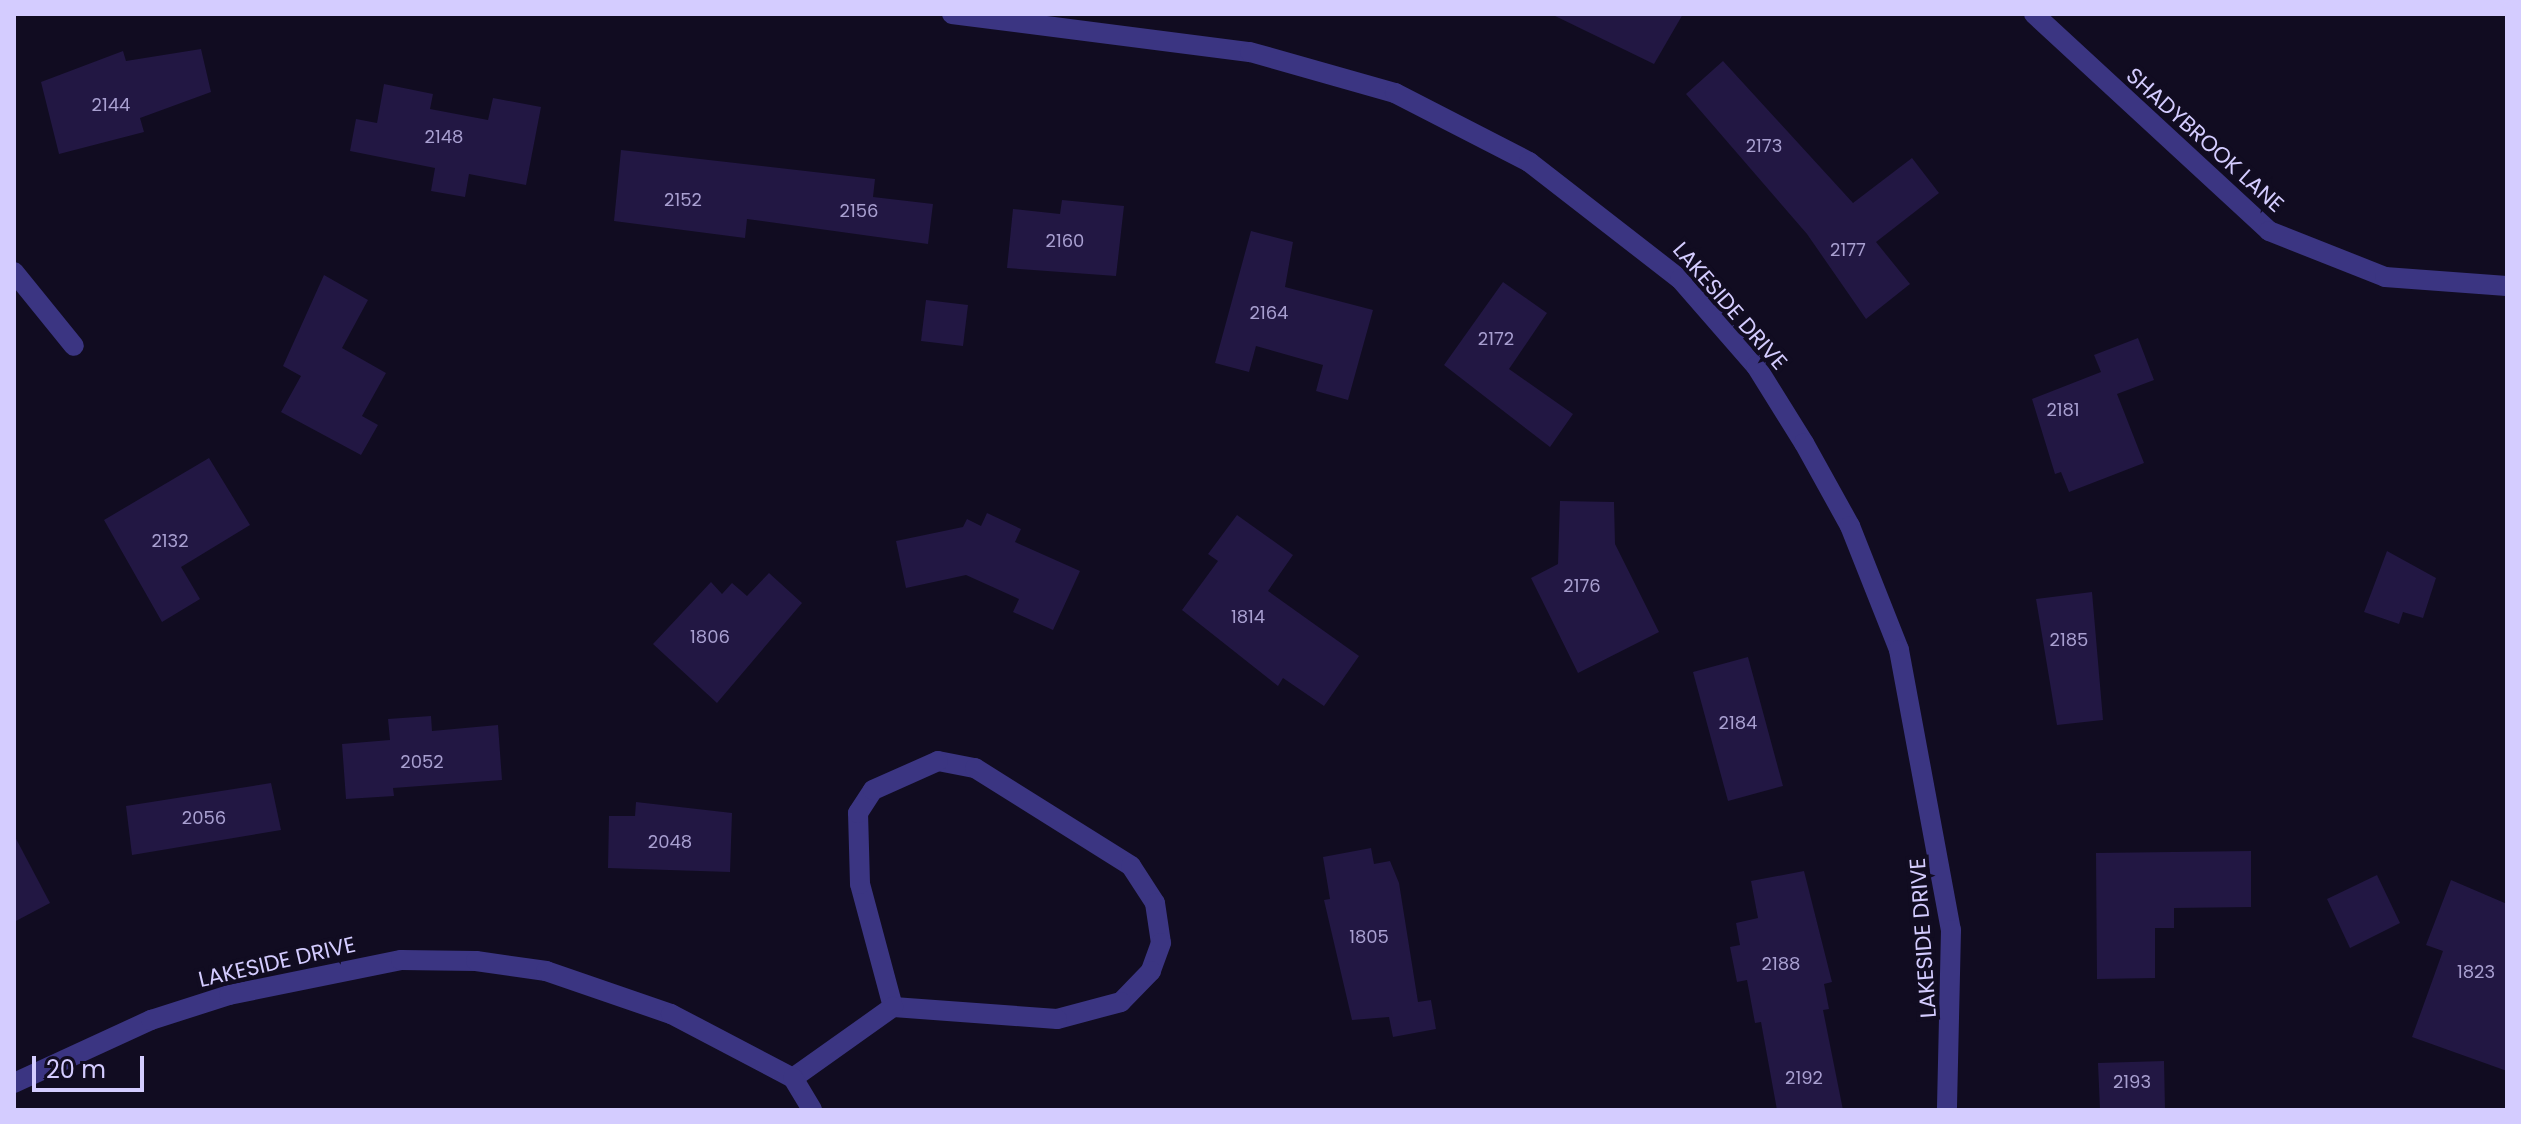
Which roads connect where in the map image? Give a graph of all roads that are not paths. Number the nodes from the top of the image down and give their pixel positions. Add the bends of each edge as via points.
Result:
1 (952, 14) edge
2 (2034, 14) edge
3 (14, 272) edge
4 (2507, 286) edge
5 (74, 346) dead end
6 (893, 1007) junction
7 (793, 1078) junction
8 (14, 1083) edge
9 (812, 1110) edge
10 (1947, 1110) edge

1 - 10 street, LAKESIDE DRIVE via 1250,52 1395,93 1529,162 1680,279 1756,366 1804,443 1850,526 1899,650 1951,930
2 - 4 street, SHADYBROOK LANE via 2269,231 2385,277
3 - 5 street
6 - 6 street via 1057,1019 1100,1012 1151,971 1161,943 1155,903 1131,866 975,768 938,761 903,772 873,790 858,813 854,851
6 - 7 street
7 - 8 street, LAKESIDE DRIVE via 671,1014 546,971 401,960 229,995 151,1020
7 - 9 street

